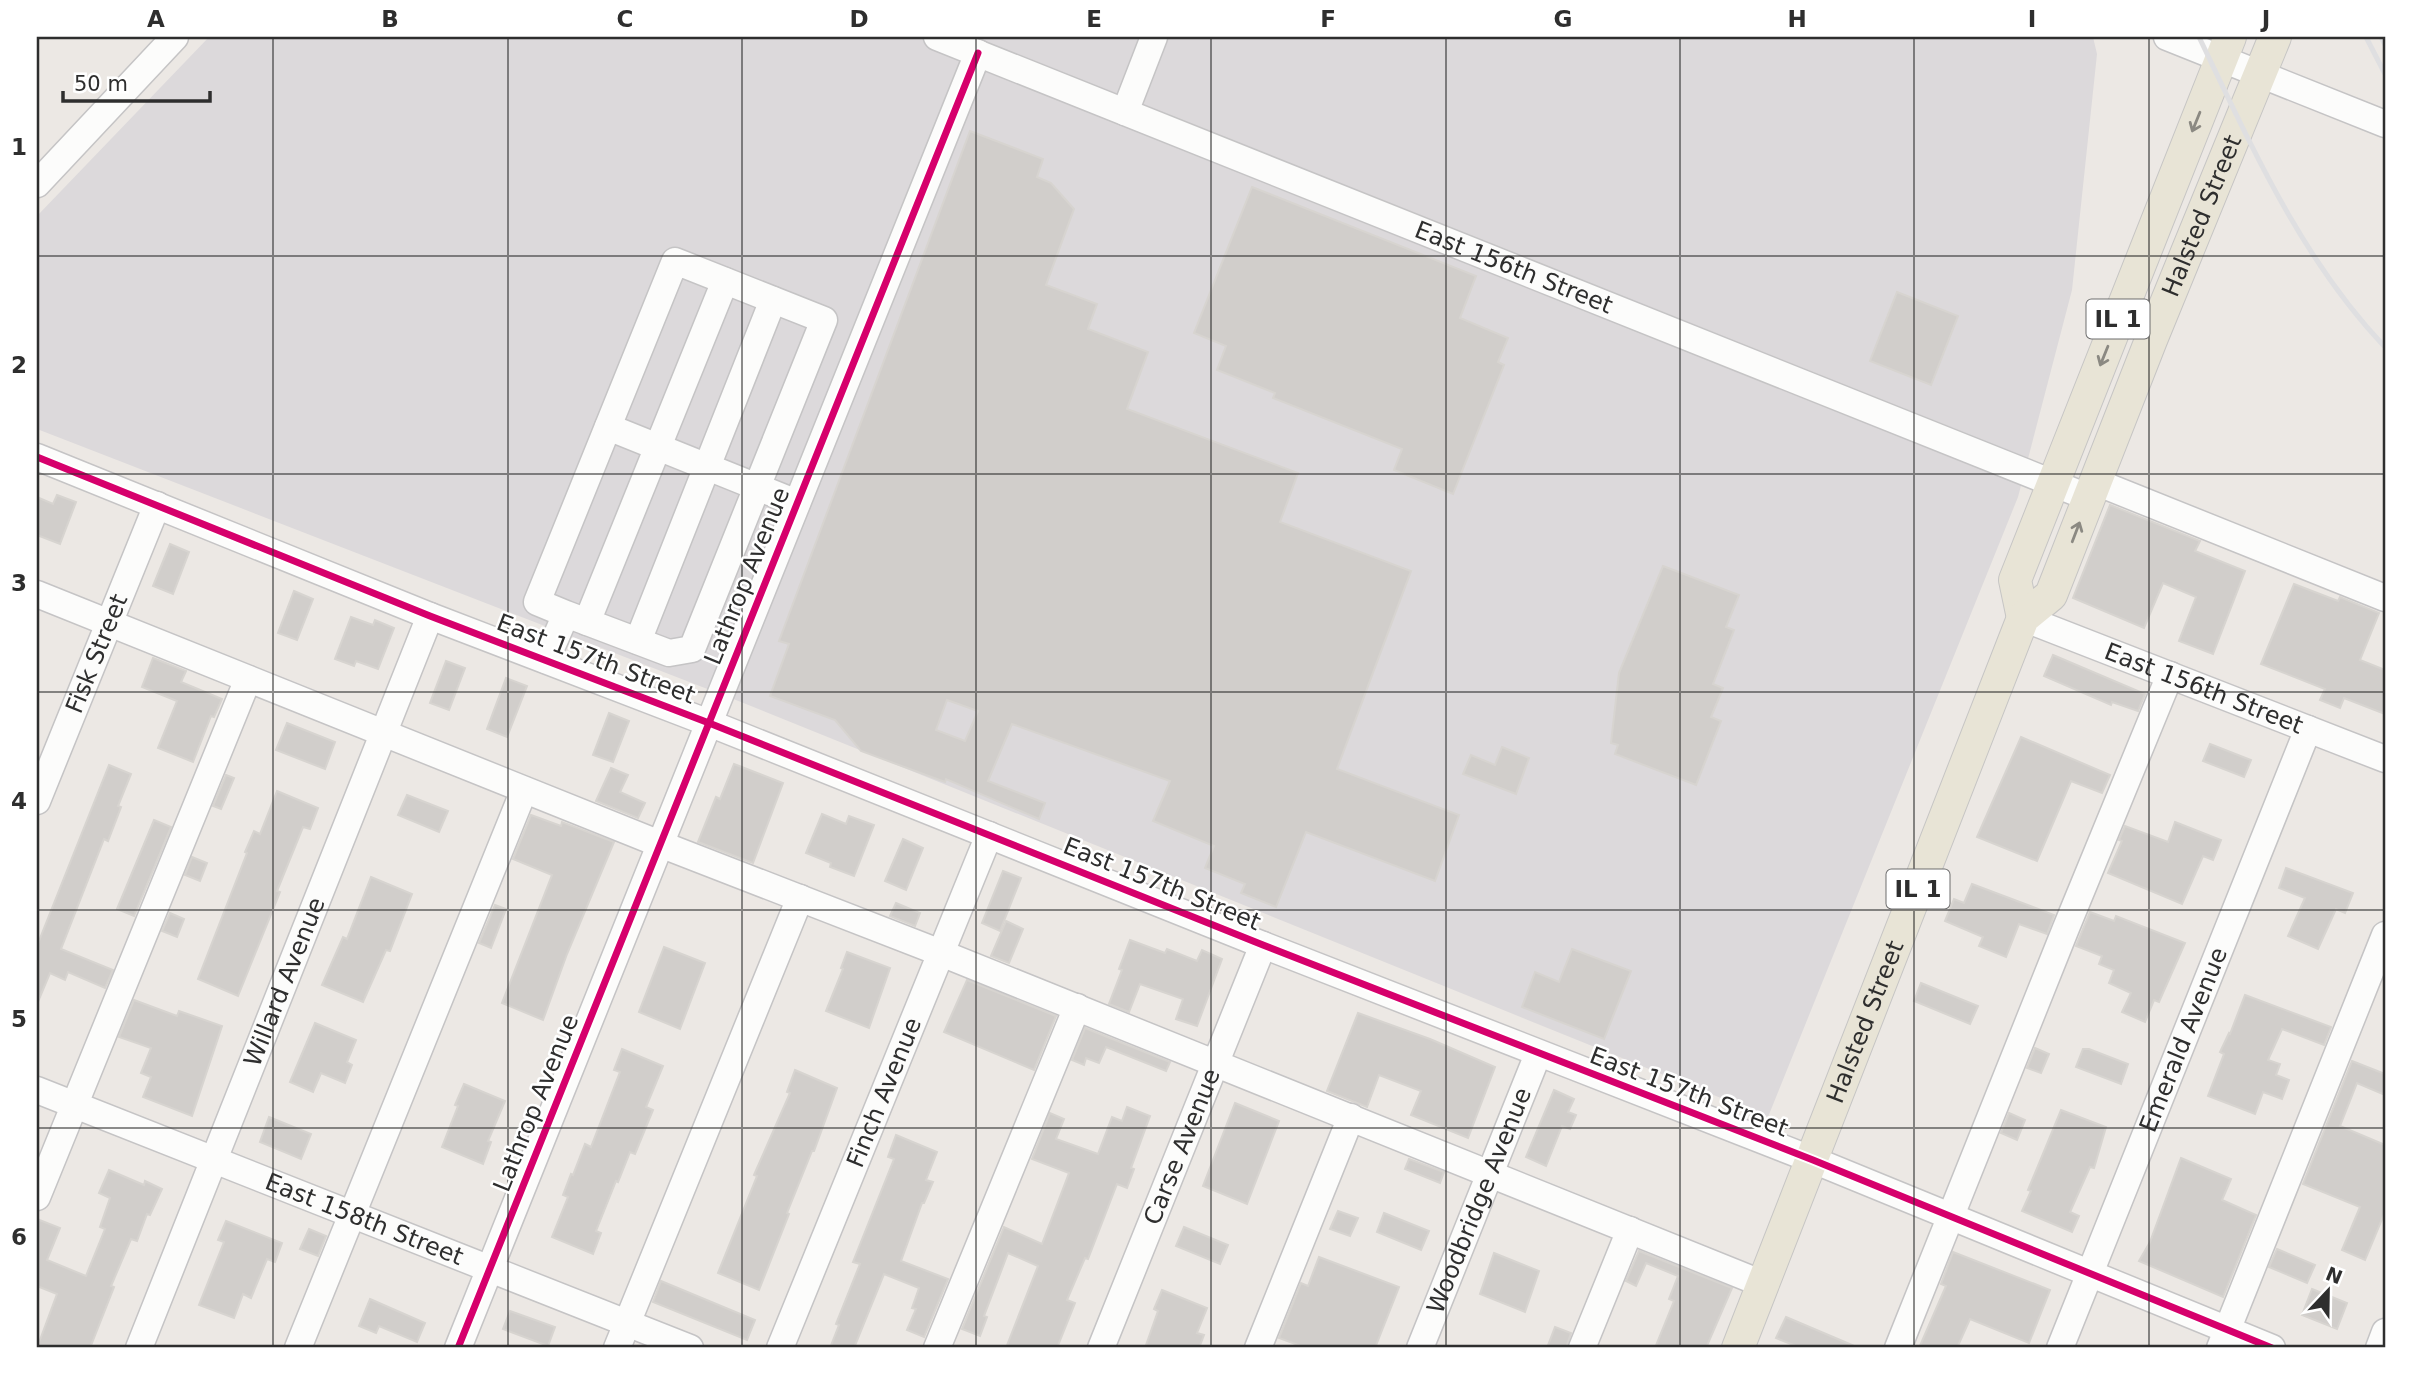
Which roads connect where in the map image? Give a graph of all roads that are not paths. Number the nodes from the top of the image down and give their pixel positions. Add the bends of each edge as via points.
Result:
1 (174, 37) edge
2 (937, 37) edge
3 (1154, 37) edge
4 (2167, 37) edge
5 (2275, 37) edge
6 (2226, 48) edge
7 (978, 53) junction
8 (2261, 74) junction
9 (1125, 112) junction
10 (2385, 124) edge
11 (37, 184) edge
12 (725, 281) junction
13 (773, 300) junction
14 (608, 427) junction
15 (658, 447) junction
16 (37, 457) edge
17 (707, 468) junction
18 (2053, 484) junction
19 (757, 486) junction
20 (2093, 490) junction
21 (797, 503) junction
22 (157, 505) junction
23 (37, 594) edge
24 (2385, 597) edge
25 (430, 616) junction
26 (576, 618) junction
27 (2023, 618) junction
28 (109, 623) junction
29 (638, 641) junction
30 (546, 660) junction
31 (2170, 676) junction
32 (248, 679) junction
33 (709, 723) junction
34 (2308, 729) junction
35 (384, 733) junction
36 (2385, 757) edge
37 (39, 788) edge
38 (524, 789) junction
39 (989, 835) junction
40 (660, 844) junction
41 (800, 898) junction
42 (2385, 935) edge
43 (1263, 945) junction
44 (941, 953) junction
45 (1077, 1007) junction
46 (1538, 1054) junction
47 (1217, 1063) junction
48 (37, 1090) edge
49 (74, 1104) junction
50 (1351, 1117) junction
51 (214, 1160) junction
52 (1813, 1160) junction
53 (1490, 1174) junction
54 (37, 1197) edge
55 (352, 1214) junction
56 (1951, 1217) junction
57 (1630, 1230) junction
58 (490, 1269) junction
59 (2090, 1273) junction
60 (1763, 1284) junction
61 (627, 1323) junction
62 (2385, 1332) edge
63 (2223, 1339) edge
64 (139, 1348) edge
65 (298, 1348) edge
66 (458, 1348) edge
67 (617, 1348) edge
68 (690, 1348) edge
69 (780, 1348) edge
70 (937, 1348) edge
71 (1101, 1348) edge
72 (1258, 1348) edge
73 (1420, 1348) edge
74 (1582, 1348) edge
75 (1738, 1348) edge
76 (1898, 1348) edge
77 (2060, 1348) edge
78 (2272, 1348) edge
79 (2379, 1348) edge

1 - 11 street
2 - 7 street, East 156th Street
3 - 9 street
4 - 6 street
5 - 8 main road, Halsted Street / IL 1
6 - 8 street
6 -> 18 main road, Halsted Street / IL 1
7 - 9 street, East 156th Street
7 - 21 street, Lathrop Avenue
8 - 10 street
8 - 20 main road, Halsted Street / IL 1
9 - 18 street, East 156th Street
12 - 13 street
12 - 14 street via 675,261
12 - 15 street
13 - 17 street
13 - 19 street via 824,320
14 - 15 street
14 - 26 street via 537,602
15 - 17 street
15 - 26 street
16 - 22 street, East 157th Street
17 - 19 street
17 - 29 street
18 - 20 street, East 156th Street
18 - 27 main road, Halsted Street / IL 1 via 2015,580
19 - 21 street
19 - 29 street via 692,649 670,653
20 - 24 street, East 156th Street
27 -> 20 main road, Halsted Street / IL 1 via 2052,595
21 - 33 street, Lathrop Avenue
22 - 25 street, East 157th Street
22 - 28 street, Fisk Street
23 - 28 street
25 - 30 street, East 157th Street
25 - 35 street, Willard Avenue
26 - 29 street
26 - 30 street
27 - 31 street, East 156th Street
27 - 52 main road, Halsted Street / IL 1
28 - 32 street
28 - 37 street, Fisk Street
30 - 33 street, East 157th Street
31 - 34 street, East 156th Street
31 - 56 street
32 - 35 street
32 - 49 street
33 - 39 street, East 157th Street
33 - 40 street, Lathrop Avenue
34 - 36 street, East 156th Street
34 - 59 street, Emerald Avenue
35 - 38 street
35 - 51 street, Willard Avenue
38 - 40 street
38 - 55 street
39 - 43 street, East 157th Street
39 - 44 street, Finch Avenue
40 - 41 street
40 - 58 street, Lathrop Avenue
41 - 44 street
41 - 61 street
42 - 63 street
43 - 46 street, East 157th Street
43 - 47 street, Carse Avenue
44 - 45 street
44 - 69 street, Finch Avenue
45 - 47 street
45 - 70 street
46 - 52 street, East 157th Street
46 - 53 street, Woodbridge Avenue
47 - 50 street
47 - 71 street, Carse Avenue
48 - 49 street, East 158th Street
49 - 51 street, East 158th Street
49 - 54 street
50 - 53 street
50 - 72 street
51 - 55 street, East 158th Street
51 - 64 street, Willard Avenue
52 - 56 street, East 157th Street
52 - 60 main road, Halsted Street / IL 1
53 - 57 street
53 - 73 street, Woodbridge Avenue
55 - 58 street, East 158th Street
55 - 65 street
56 - 59 street, East 157th Street
56 - 76 street
57 - 60 street
57 - 74 street
58 - 61 street, East 158th Street
58 - 66 street, Lathrop Avenue
59 - 63 street, East 157th Street
59 - 77 street, Emerald Avenue
60 - 75 main road, Halsted Street / IL 1
61 - 67 street
61 - 68 street, East 158th Street
62 - 79 street
63 - 78 street, East 157th Street

